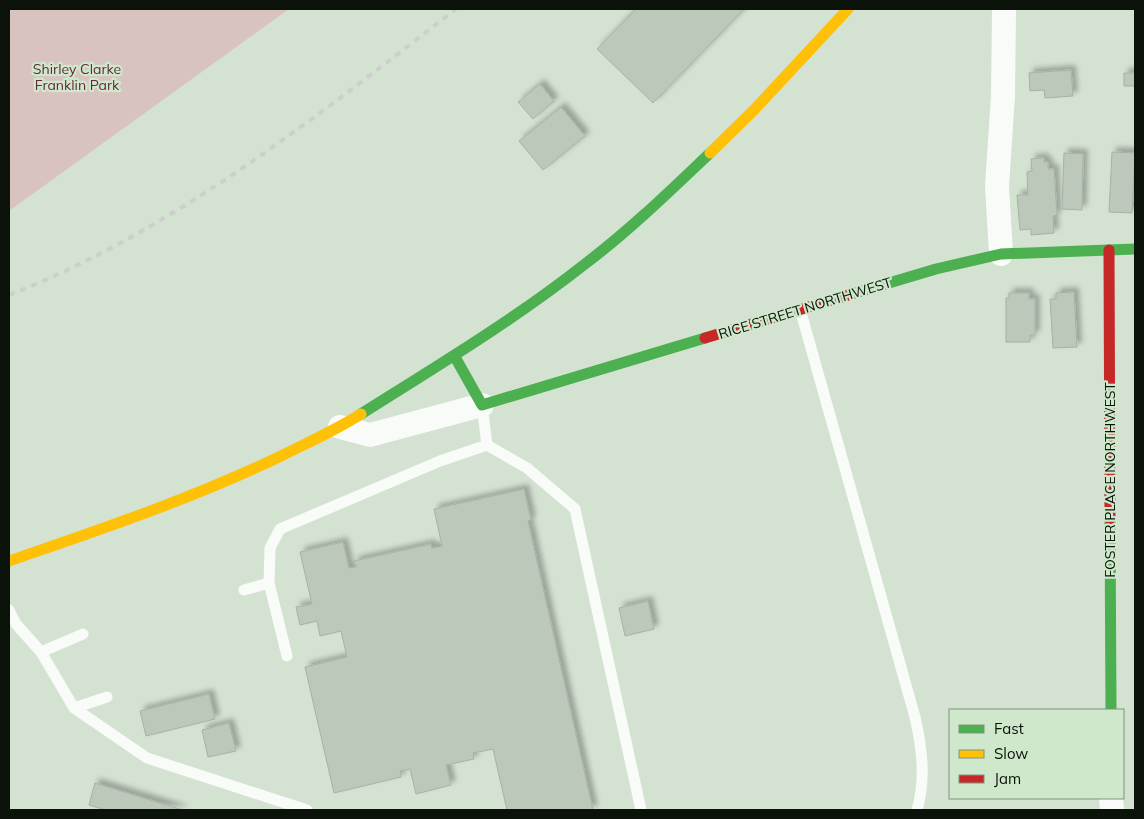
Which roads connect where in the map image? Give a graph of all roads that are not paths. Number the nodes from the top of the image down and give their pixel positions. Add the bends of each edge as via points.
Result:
1 (848, 9) edge
2 (1004, 9) edge
3 (1135, 249) edge
4 (1109, 250) junction
5 (1001, 254) junction
6 (800, 309) junction
7 (455, 356) junction
8 (482, 405) junction
9 (340, 427) junction
10 (487, 445) junction
11 (9, 560) edge
12 (270, 584) junction
13 (244, 590) dead end
14 (9, 610) edge
15 (83, 634) dead end
16 (41, 652) junction
17 (288, 656) dead end
18 (107, 697) dead end
19 (74, 708) junction
20 (1111, 709) edge
21 (308, 810) edge
22 (641, 810) edge
23 (917, 810) edge

1 - 7 street via 754,110 652,208 586,264
2 - 5 street via 997,186
3 - 4 street, RICE STREET NORTHWEST
4 - 5 street, RICE STREET NORTHWEST
4 - 20 street, FOSTER PLACE NORTHWEST
5 - 6 street, RICE STREET NORTHWEST via 936,269
6 - 8 street, RICE STREET NORTHWEST
6 - 23 lane via 916,717 922,759
7 - 8 street
7 - 9 street
8 - 9 street, RICE STREET NORTHWEST via 370,435
8 - 10 lane
9 - 11 street via 247,472 142,516
10 - 12 lane via 280,529 270,548
10 - 22 lane via 527,468 575,509
12 - 13 lane
12 - 17 lane
14 - 16 lane via 16,624
15 - 16 lane
16 - 19 lane
18 - 19 lane
19 - 21 lane via 148,758

